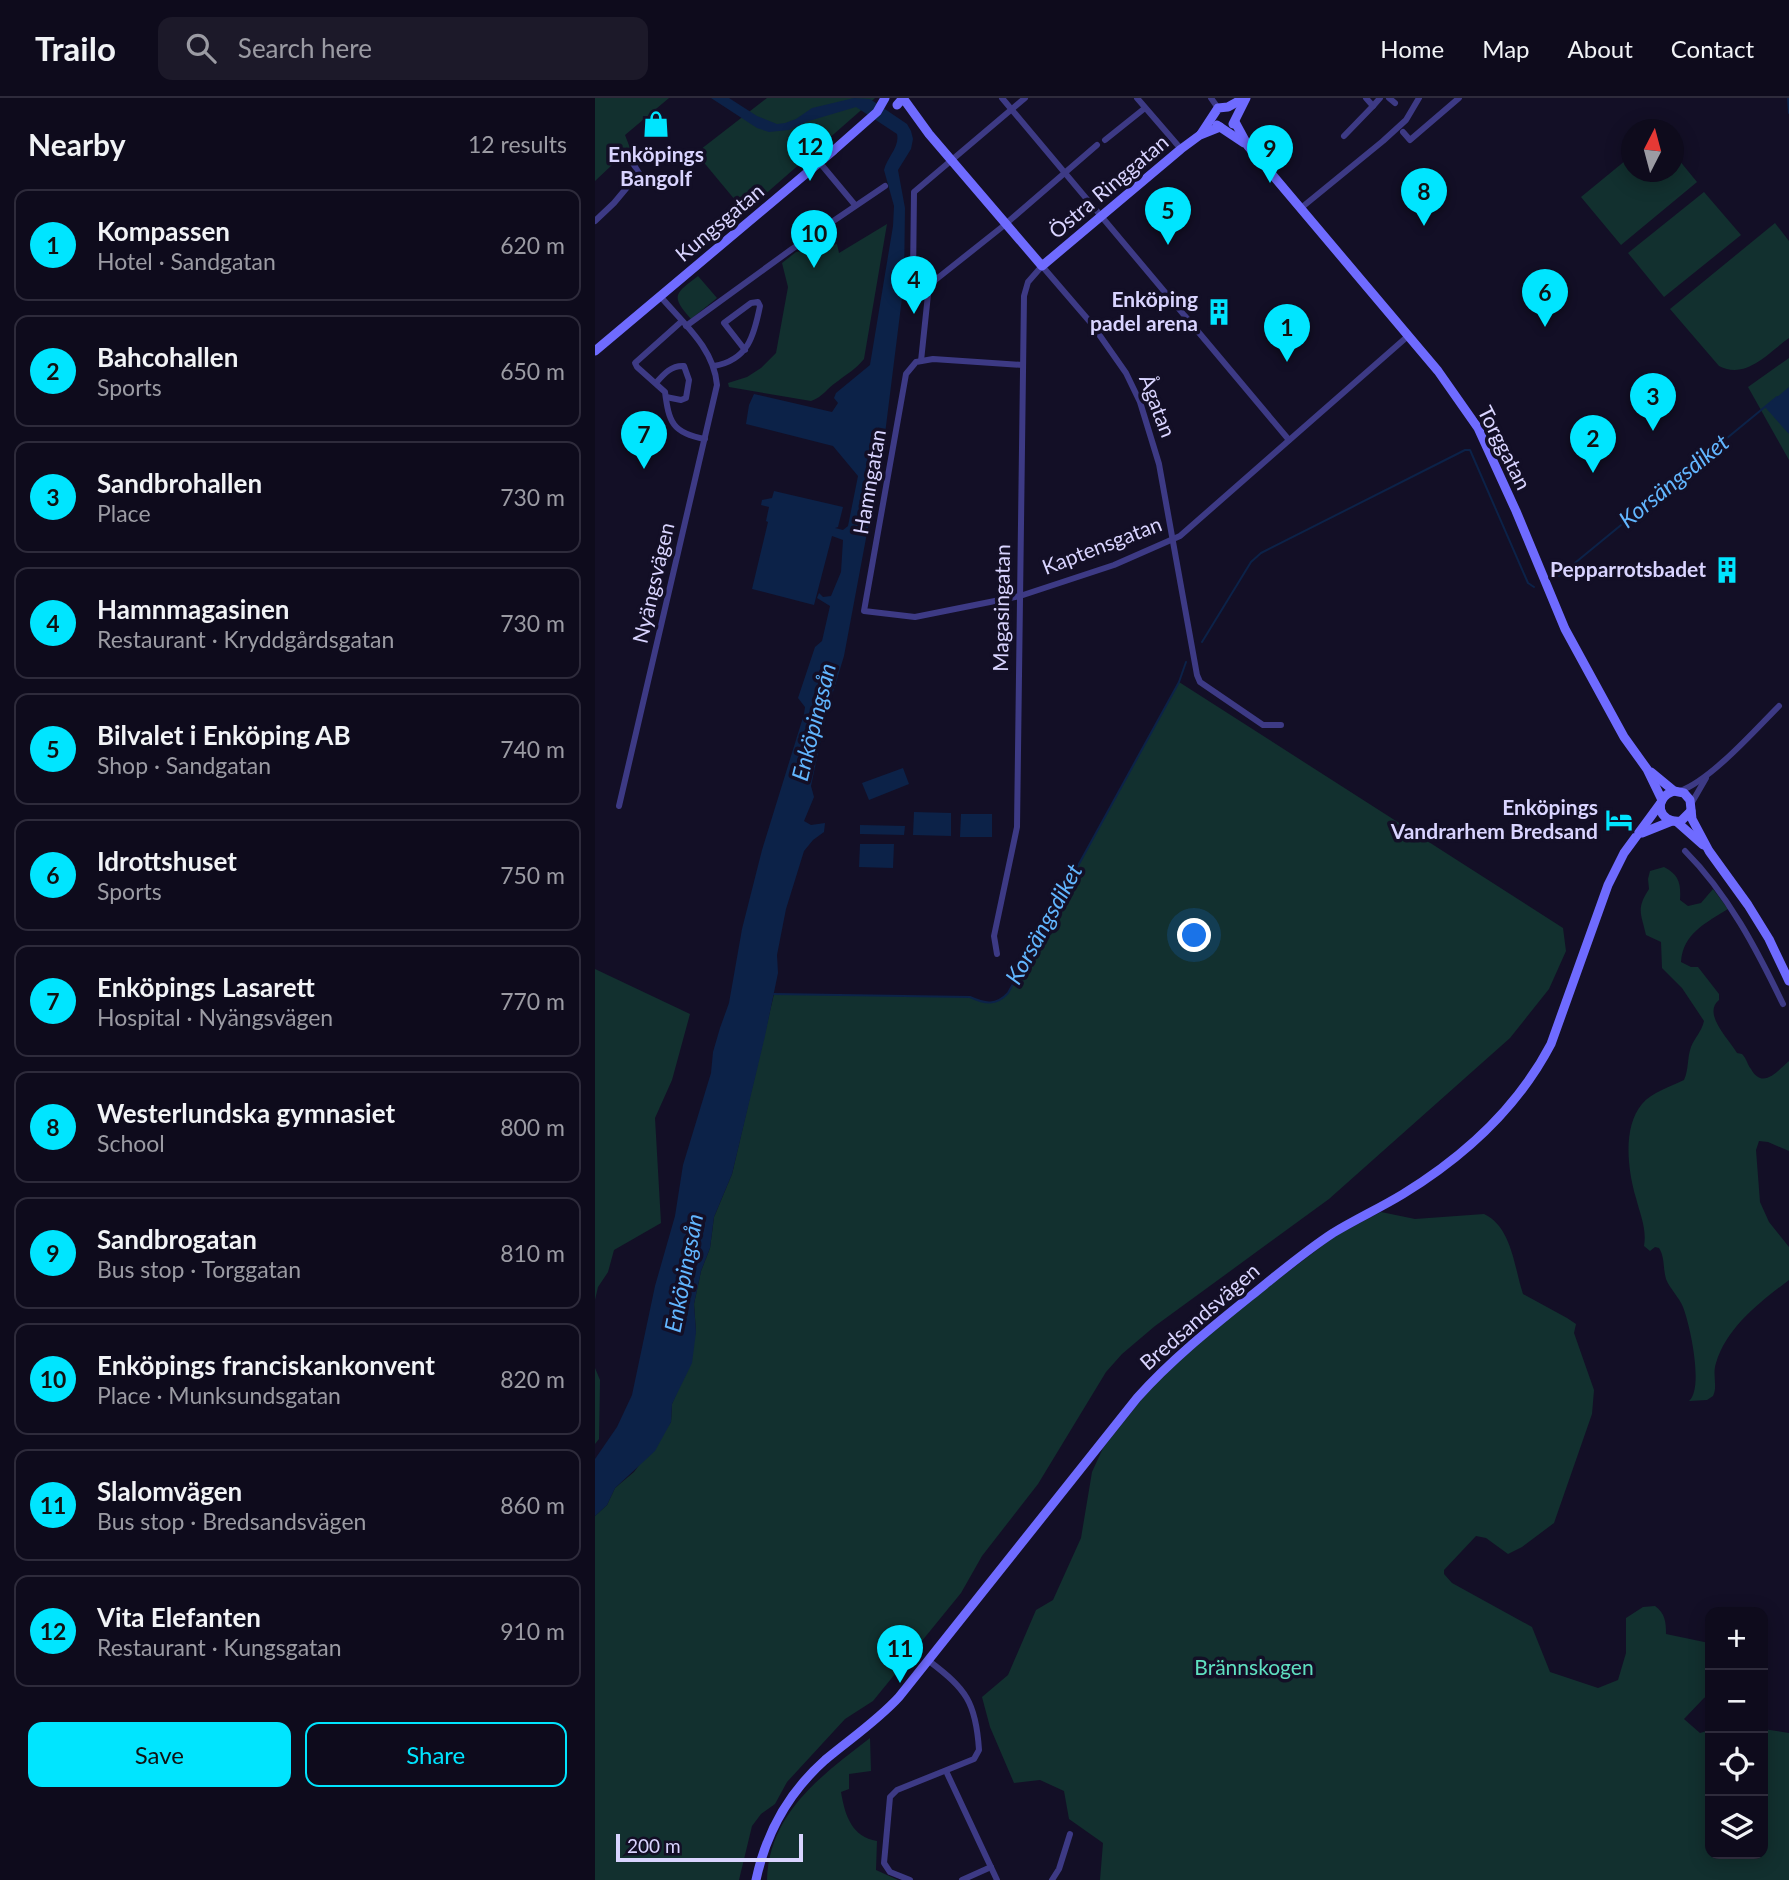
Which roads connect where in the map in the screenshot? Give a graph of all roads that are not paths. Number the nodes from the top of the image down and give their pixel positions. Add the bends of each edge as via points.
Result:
1 (1002, 98) edge
2 (1025, 98) edge
3 (1137, 98) edge
4 (1211, 98) edge
5 (1245, 98) edge
6 (1366, 98) edge
7 (1380, 98) edge
8 (1419, 98) edge
9 (1459, 98) edge
10 (889, 104) edge
11 (1373, 106) junction
12 (1228, 107) junction
13 (1145, 108) junction
14 (1012, 110) junction
15 (1216, 113) junction
16 (1235, 119) junction
17 (1222, 128) junction
18 (1403, 132) dead end
19 (1200, 135) junction
20 (1344, 136) dead end
21 (1105, 140) dead end
22 (1097, 145) dead end
23 (1248, 146) junction
24 (1181, 149) junction
25 (627, 154) dead end
26 (953, 159) junction
27 (820, 163) junction
28 (1064, 172) junction
29 (885, 186) dead end
30 (855, 205) junction
31 (1301, 208) junction
32 (1100, 217) junction
33 (595, 221) edge
34 (1005, 224) junction
35 (1042, 266) junction
36 (929, 285) junction
37 (660, 296) junction
38 (684, 324) junction
39 (1408, 336) junction
40 (745, 350) junction
41 (595, 351) edge
42 (919, 361) junction
43 (1023, 365) junction
44 (714, 366) junction
45 (656, 383) junction
46 (666, 397) junction
47 (705, 439) junction
48 (1289, 440) junction
49 (1173, 538) junction
50 (1020, 596) junction
51 (864, 611) joint
52 (1779, 706) dead end
53 (1282, 725) dead end
54 (1647, 769) junction
55 (1709, 773) junction
56 (1677, 791) junction
57 (1661, 802) junction
58 (619, 806) dead end
59 (1691, 807) junction
60 (1674, 822) junction
61 (1640, 834) junction
62 (1685, 851) dead end
63 (1709, 851) junction
64 (1748, 905) junction
65 (1736, 915) junction
66 (997, 954) dead end
67 (1789, 981) edge
68 (1783, 1004) dead end
69 (929, 1661) junction
70 (946, 1771) junction
71 (1070, 1835) dead end
72 (991, 1867) junction
73 (756, 1880) edge
74 (910, 1880) edge
75 (962, 1880) edge
76 (997, 1880) edge
77 (1052, 1880) edge

1 - 14 street
2 - 14 street
3 - 13 street
4 - 15 street
5 - 12 street
5 - 16 street
6 - 11 street
7 - 11 street
8 - 31 street via 1406,120
9 - 18 street via 1410,140
10 - 26 street, Ågatan via 916,117
10 - 27 street, Kungsgatan
11 - 20 street
12 - 15 street
12 - 16 street
13 - 21 street
13 - 24 street
14 - 26 street
14 - 28 street
15 - 17 street
15 - 19 street, Östra Ringgatan
16 - 17 street via 1231,127
16 - 23 street, Torggatan
17 - 19 street, Östra Ringgatan
17 - 23 street, Torggatan
19 - 24 street, Östra Ringgatan
22 - 28 street
23 - 31 street, Torggatan
24 - 32 street, Östra Ringgatan
25 - 33 street via 639,173
26 - 34 street, Ågatan
26 - 36 street via 914,192 913,279
27 - 30 street
27 - 37 street, Kungsgatan
28 - 32 street
28 - 34 street
29 - 30 street
30 - 38 street
31 - 39 street, Torggatan
32 - 35 street, Östra Ringgatan
32 - 48 street
34 - 35 street, Ågatan
34 - 36 street
35 - 43 street, Magasingatan via 1028,282 1024,296
35 - 49 street, Ågatan via 1091,323 1136,393 1159,464
36 - 42 street, Hamngatan
37 - 38 street
37 - 41 street, Kungsgatan
38 - 44 street
38 - 45 street via 635,361
39 - 48 street, Kaptensgatan
39 - 54 street, Torggatan via 1478,428 1565,629 1624,737
40 - 40 street via 758,317 758,302 724,323
40 - 44 street
42 - 43 street
42 - 51 street, Hamngatan via 906,374
43 - 50 street, Magasingatan
44 - 47 street, Nyängsvägen via 717,385
45 - 46 street
45 - 46 street via 677,365 684,366 689,380 686,398
46 - 47 street via 672,422 687,435
47 - 58 street, Nyängsvägen
48 - 49 street, Kaptensgatan
49 - 50 street, Kaptensgatan via 1114,565
49 - 53 street, Ågatan via 1200,682 1263,725
50 - 51 street, Kaptensgatan via 915,618
50 - 66 street, Magasingatan via 1017,827 994,936
52 - 55 street
54 - 56 street, Torggatan
54 - 57 street, Torggatan
55 - 56 street
55 - 59 street
56 - 57 street
56 - 59 street, Torggatan via 1687,795
57 - 60 street, Torggatan via 1662,814
57 - 61 street, Bredsandsvägen
59 - 60 street via 1685,819
59 - 63 street, Torggatan via 1692,819
60 - 61 street
60 - 63 street, Torggatan
61 - 69 street, Bredsandsvägen via 1608,885 1551,1044 1539,1068 1501,1117 1433,1175 1291,1264 1161,1371
62 - 65 street
63 - 64 street
64 - 65 street
64 - 67 street
65 - 68 street
69 - 70 street via 967,1695 978,1746 974,1759
69 - 73 street, Bredsandsvägen via 880,1717 824,1761 788,1801
70 - 72 street
70 - 74 street via 890,1797 884,1863 890,1872
71 - 77 street
72 - 75 street
72 - 76 street

